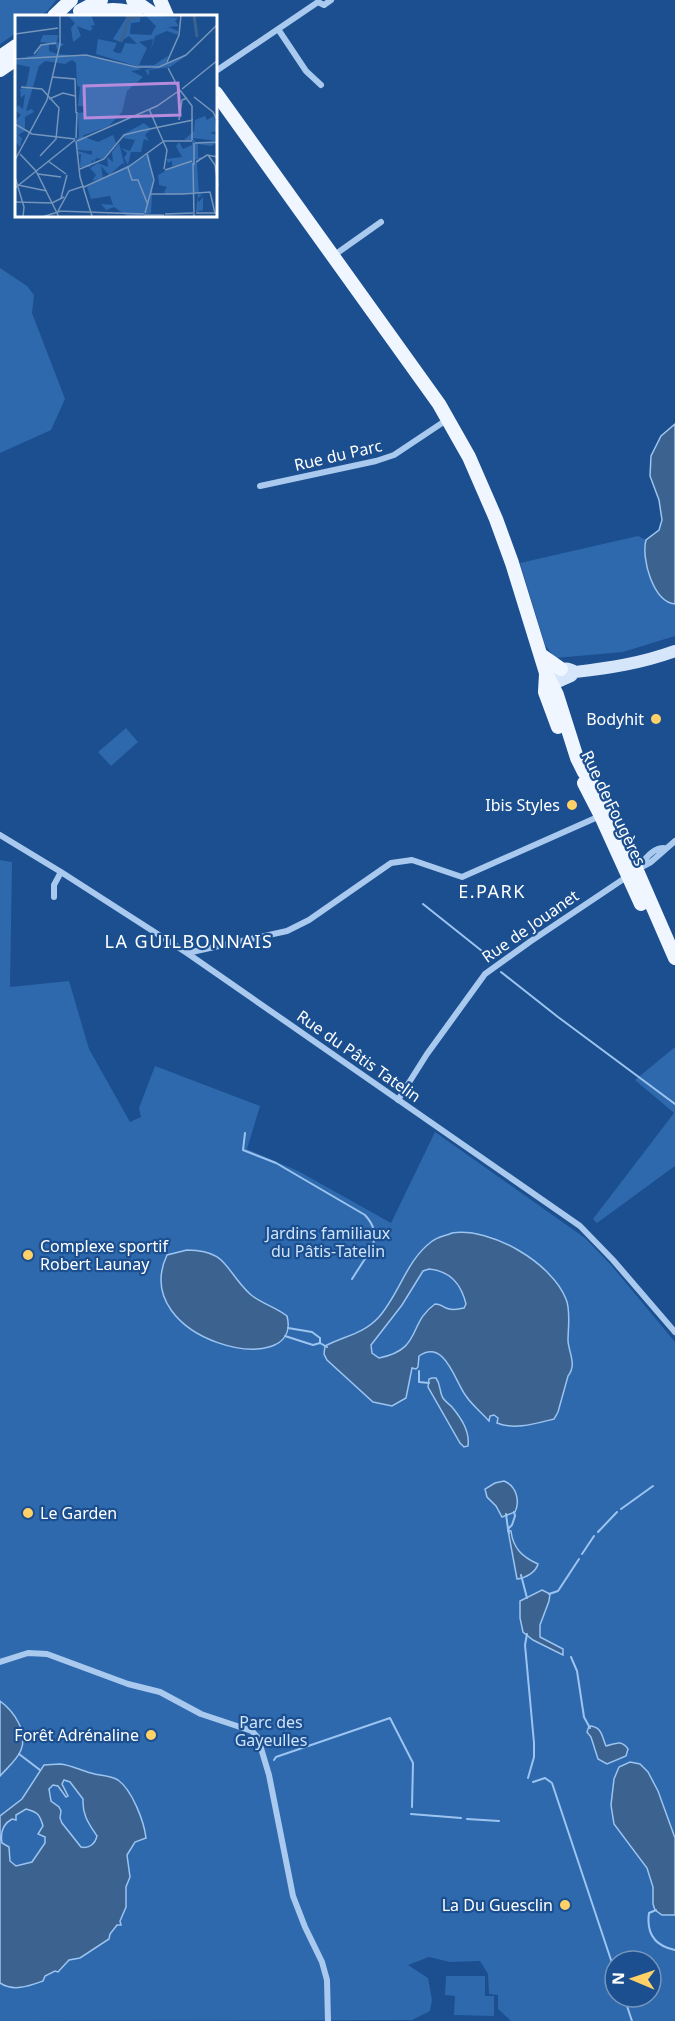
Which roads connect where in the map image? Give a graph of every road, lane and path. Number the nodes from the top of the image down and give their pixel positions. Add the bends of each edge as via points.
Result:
1 (71, 0) edge
2 (100, 0) edge
3 (133, 0) edge
4 (160, 0) edge
5 (331, 0) edge
6 (318, 1) edge
7 (55, 15) edge
8 (76, 15) edge
9 (88, 15) edge
10 (139, 15) edge
11 (155, 15) edge
12 (167, 15) edge
13 (278, 29) junction
14 (15, 47) edge
15 (0, 57) edge
16 (15, 60) edge
17 (0, 70) edge
18 (218, 70) edge
19 (321, 85) dead end
20 (218, 96) edge
21 (381, 222) dead end
22 (332, 256) junction
23 (448, 419) junction
24 (260, 486) dead end
25 (675, 651) edge
26 (540, 655) junction
27 (568, 670) junction
28 (548, 680) junction
29 (601, 816) junction
30 (0, 835) edge
31 (675, 841) edge
32 (61, 872) junction
33 (633, 872) junction
34 (54, 897) dead end
35 (187, 953) junction
36 (673, 954) edge
37 (398, 1100) junction
38 (675, 1332) edge
39 (0, 1662) edge
40 (328, 2021) edge

1 - 7 main road
2 - 8 main road
3 - 11 main road
4 - 12 main road
5 - 6 street via 326,5
6 - 13 street
9 - 10 main road via 110,10
13 - 18 street
13 - 19 street via 306,71
14 - 15 main road
16 - 17 main road
20 - 22 main road
21 - 22 street
22 - 23 main road
23 - 24 street, Rue du Parc via 394,455
23 - 26 main road via 496,519
25 - 27 main road via 612,668
26 - 27 main road
26 - 28 main road
27 - 28 main road
28 - 29 main road, Rue de Fougères via 561,735
28 - 33 main road via 577,758 611,810
29 - 33 main road, Rue de Fougères
29 - 35 street via 462,877 412,860 391,863 287,931
30 - 32 street, Rue du Pâtis Tatelin
31 - 33 street, Rue de Jouanet via 647,856
32 - 34 street via 54,885
32 - 35 street, Rue du Pâtis Tatelin
33 - 36 main road
33 - 37 street, Rue de Jouanet via 485,974
35 - 37 street, Rue du Pâtis Tatelin
37 - 38 street, Rue du Pâtis Tatelin via 580,1226
39 - 40 street via 28,1653 47,1654 160,1692 201,1714 252,1731 258,1738 269,1775 293,1896 327,1980

